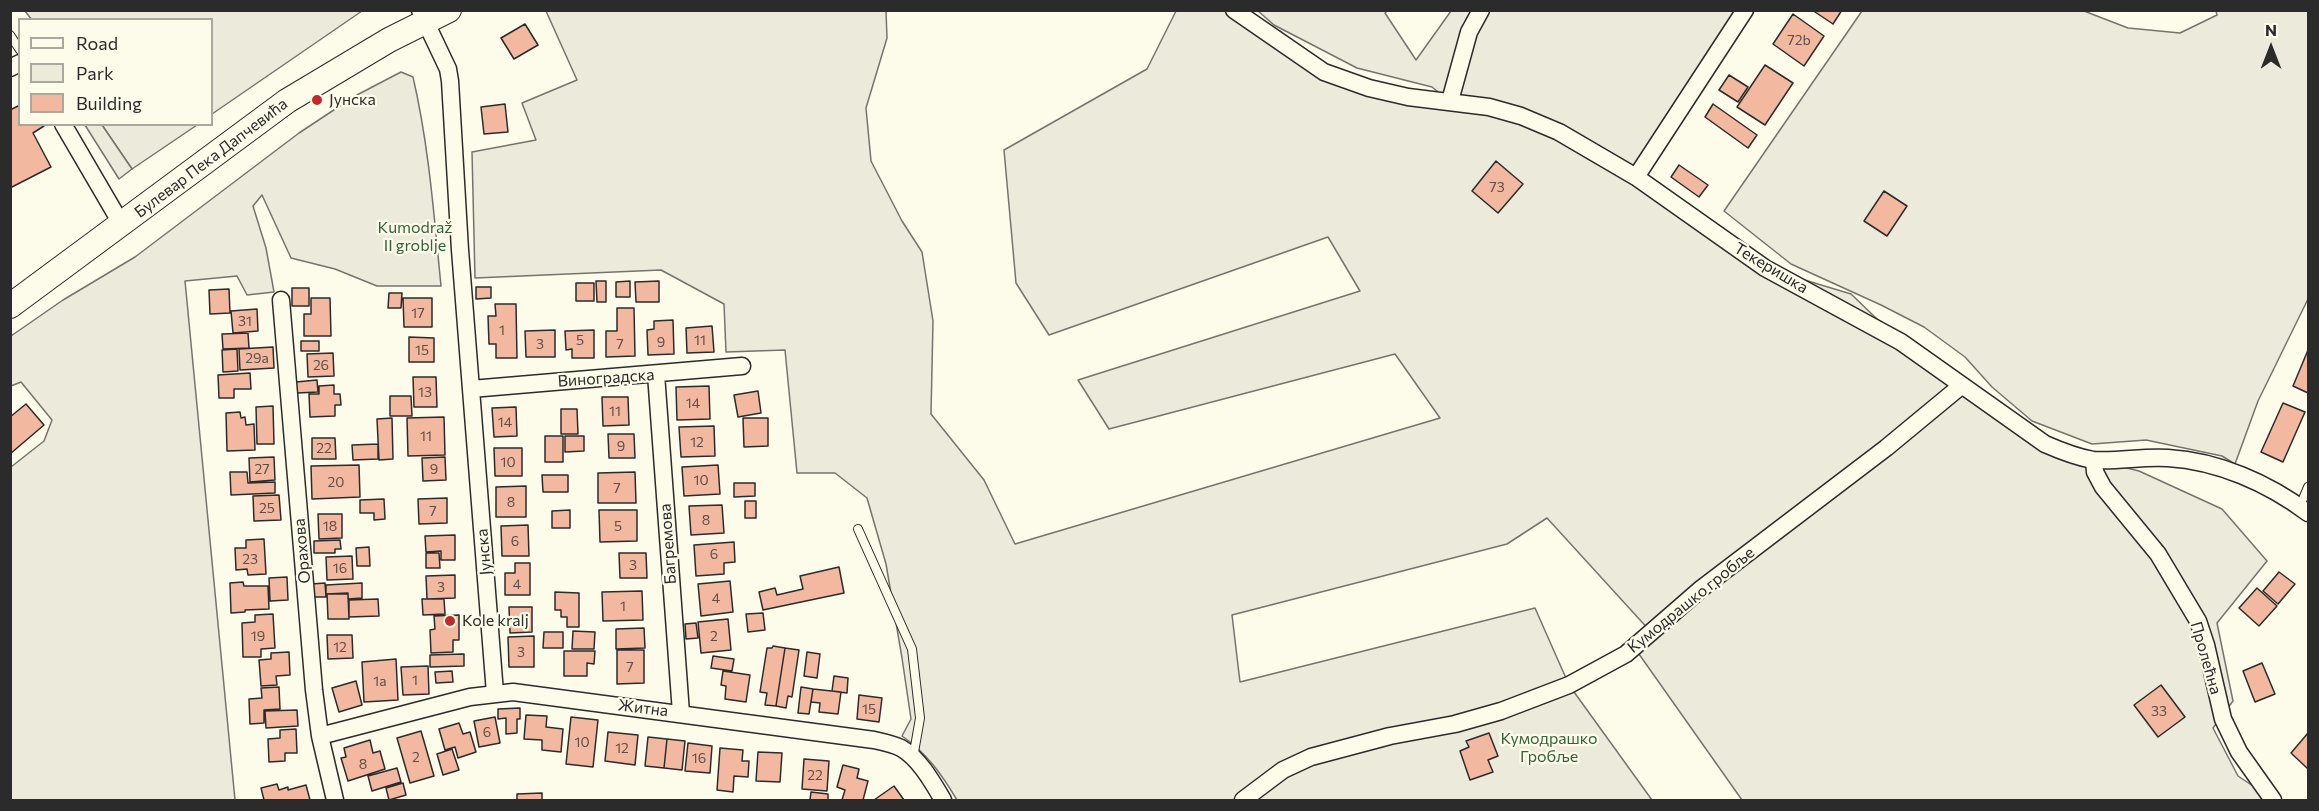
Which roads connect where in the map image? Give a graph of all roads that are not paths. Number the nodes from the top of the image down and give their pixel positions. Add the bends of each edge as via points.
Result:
1 (449, 10) edge
2 (1234, 10) edge
3 (1481, 10) edge
4 (1745, 10) edge
5 (423, 16) edge
6 (1450, 101) junction
7 (64, 126) edge
8 (1636, 177) junction
9 (122, 225) junction
10 (281, 300) dead end
11 (10, 306) edge
12 (742, 366) dead end
13 (656, 374) junction
14 (1961, 386) junction
15 (471, 389) junction
16 (2094, 460) junction
17 (2308, 487) edge
18 (2304, 510) edge
19 (858, 529) dead end
20 (495, 693) junction
21 (681, 713) junction
22 (320, 736) junction
23 (913, 758) junction
24 (335, 801) edge
25 (943, 801) edge
26 (1244, 801) edge
27 (2273, 801) edge

1 - 5 street, Булевар Пека Дапчевића
2 - 6 street, Текеришка via 1324,72 1408,97
3 - 6 street via 1469,32
4 - 8 street
5 - 9 street, Булевар Пека Дапчевића via 287,101
5 - 15 street, Јунска via 450,81
6 - 8 street, Текеришка via 1521,116 1559,132
7 - 9 street, Булевар Пека Дапчевића
8 - 14 street, Текеришка via 1765,268 1900,342
9 - 11 street, Булевар Пека Дапчевића
10 - 22 street, Орахова
12 - 13 street, Виноградска
13 - 15 street, Виноградска
13 - 21 street, Багремова
14 - 16 street, Текеришка via 2045,444
14 - 26 street, Кумодрашко гробље via 1702,588 1626,654 1569,685 1501,711 1311,757 1283,770
15 - 20 street, Јунска
16 - 18 street, Текеришка via 2166,458 2202,462 2257,482
16 - 27 street, Пролећна via 2103,487 2158,554 2198,621 2223,719 2239,752
17 - 18 lane
19 - 23 lane via 912,649 920,718
20 - 21 street, Житна
20 - 22 street, Житна
21 - 23 street, Житна via 874,740 894,745
22 - 24 street, Орахова
23 - 25 street, Житна

